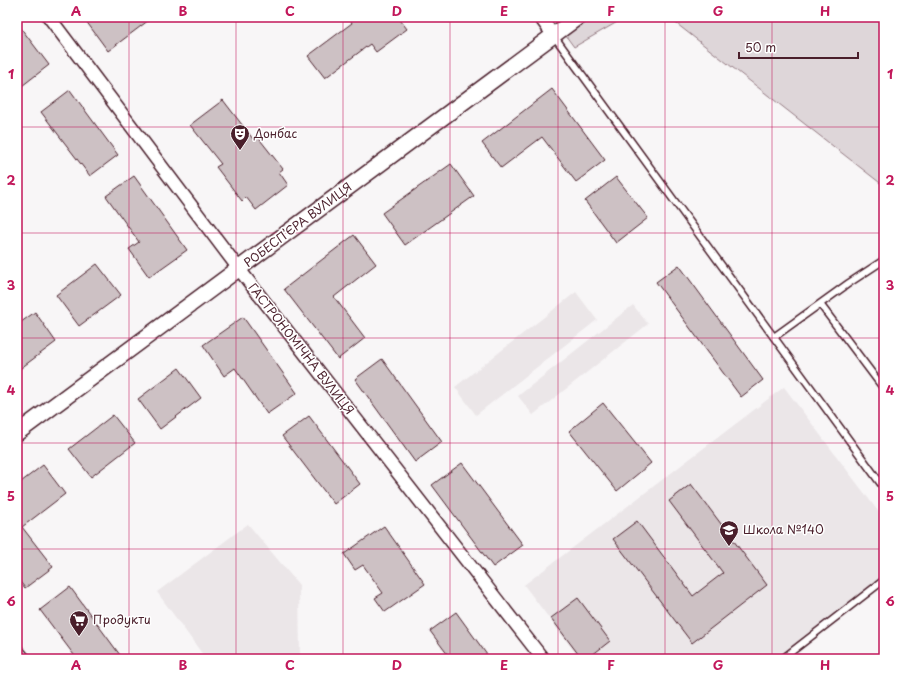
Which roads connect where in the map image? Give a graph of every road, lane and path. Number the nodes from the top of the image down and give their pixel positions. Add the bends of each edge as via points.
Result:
1 (49, 17) edge
2 (540, 17) edge
3 (578, 17) edge
4 (554, 36) junction
5 (884, 260) edge
6 (239, 269) junction
7 (820, 304) junction
8 (774, 337) junction
9 (884, 389) edge
10 (17, 433) edge
11 (884, 488) edge
12 (884, 580) edge
13 (17, 653) edge
14 (22, 659) edge
15 (543, 659) edge
16 (782, 659) edge

1 - 6 street, ГАСТРОНОМІЧНА ВУЛИЦЯ
2 - 4 street
3 - 4 street, РОБЕСП’ЄРА ВУЛИЦЯ
4 - 6 street, РОБЕСП’ЄРА ВУЛИЦЯ
4 - 8 lane
5 - 7 lane
6 - 10 street, РОБЕСП’ЄРА ВУЛИЦЯ
6 - 15 street, ГАСТРОНОМІЧНА ВУЛИЦЯ
7 - 8 lane
7 - 9 lane
8 - 11 lane
12 - 16 lane
13 - 14 street

